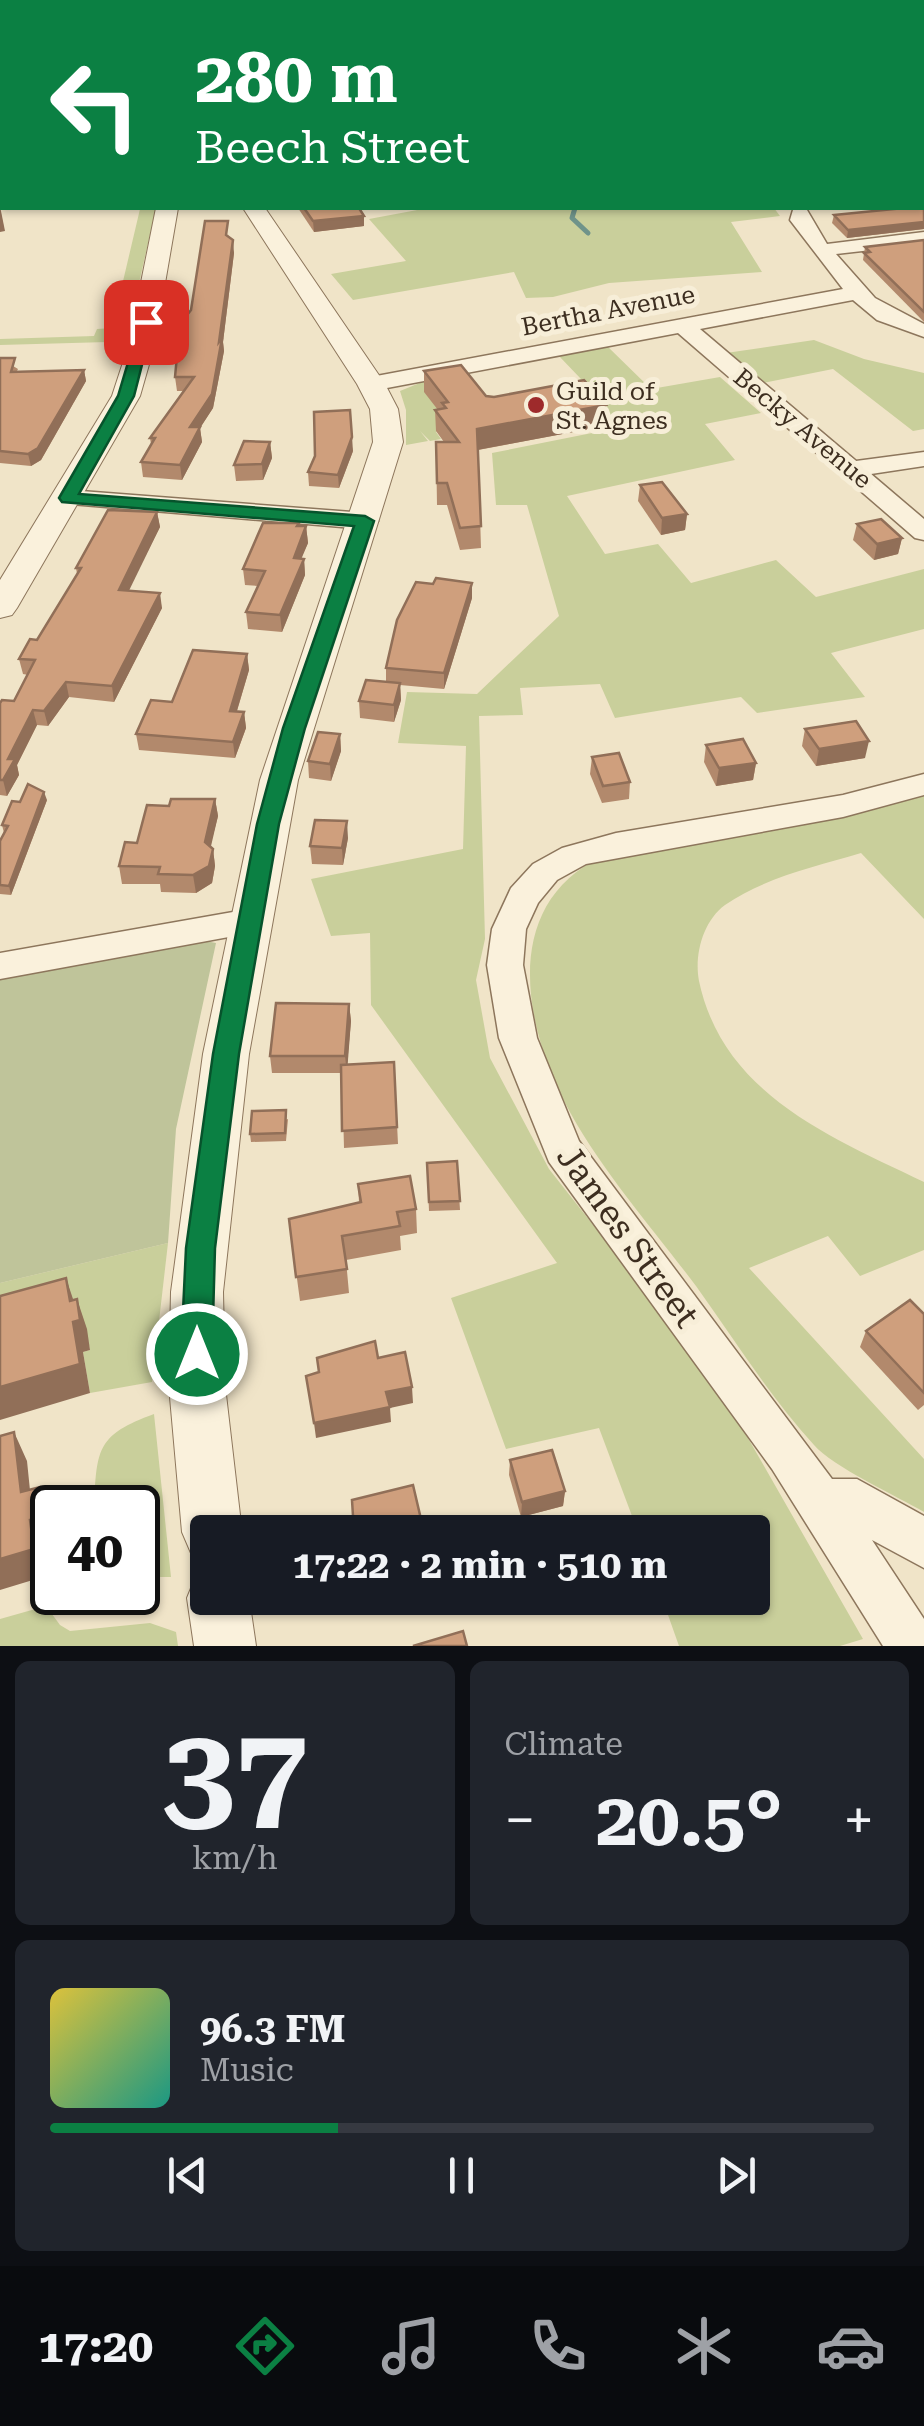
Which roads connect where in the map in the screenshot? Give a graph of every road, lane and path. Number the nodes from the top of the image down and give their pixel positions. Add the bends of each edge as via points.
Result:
1 (167, 210) edge
2 (255, 210) edge
3 (800, 214) dead end
4 (924, 238) edge
5 (824, 250) junction
6 (856, 293) junction
7 (681, 324) junction
8 (924, 330) edge
9 (372, 384) junction
10 (924, 459) edge
11 (853, 469) junction
12 (68, 498) junction
13 (365, 521) junction
14 (924, 532) edge
15 (0, 608) edge
16 (924, 784) edge
17 (250, 922) junction
18 (0, 966) edge
19 (820, 1502) junction
20 (210, 1515) edge
21 (924, 1544) edge
22 (221, 1615) edge
23 (226, 1646) edge
24 (912, 1646) edge

1 - 12 street via 135,371
2 - 9 street
3 - 5 street
4 - 5 street
5 - 6 street
6 - 7 street, Bertha Avenue
6 - 8 street via 896,321
7 - 9 street, Bertha Avenue
7 - 11 street, Becky Avenue
9 - 13 street via 384,409 388,443
10 - 11 street
11 - 14 street, Becky Avenue
12 - 13 street
12 - 15 street
13 - 17 street via 294,728
16 - 19 street, James Street via 842,806 574,856 533,883 515,912 506,947 506,989 518,1038 563,1150
17 - 18 street
17 - 20 street via 226,1054 197,1292 197,1386
19 - 21 street via 857,1503
19 - 24 street, James Street
22 - 23 street

